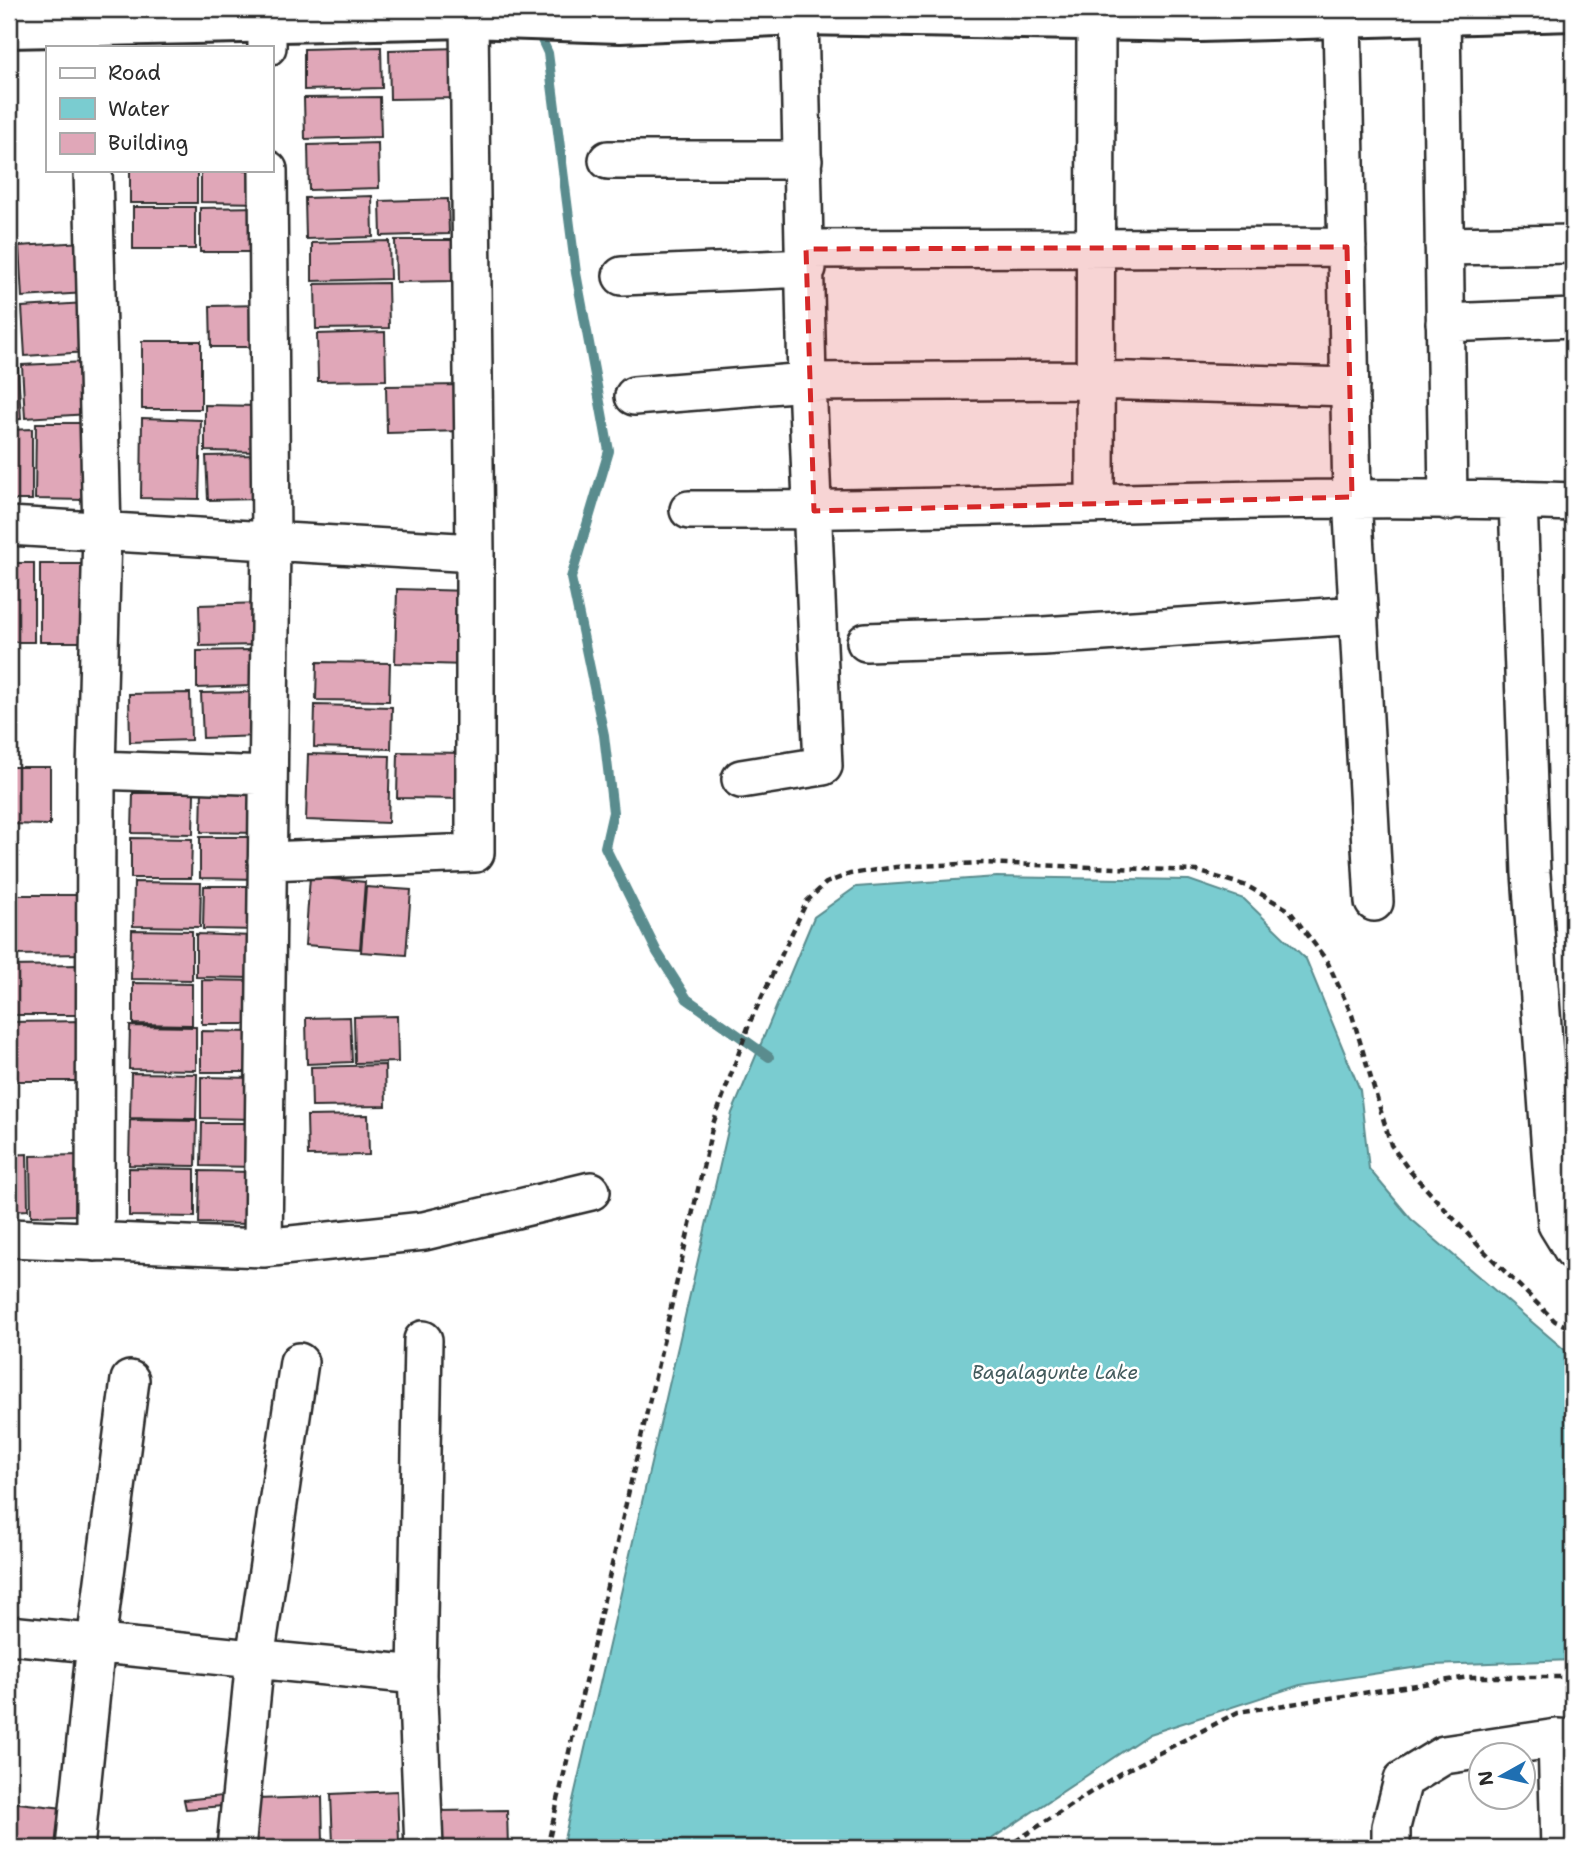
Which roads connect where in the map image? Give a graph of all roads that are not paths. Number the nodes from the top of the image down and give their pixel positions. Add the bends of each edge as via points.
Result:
1 (1511, 11) edge
2 (1573, 11) edge
3 (952, 13) edge
4 (1305, 13) edge
5 (308, 15) edge
6 (799, 15) junction
7 (620, 16) edge
8 (1441, 16) junction
9 (469, 18) junction
10 (1342, 18) junction
11 (1096, 22) junction
12 (99, 27) edge
13 (9, 29) edge
14 (267, 35) edge
15 (608, 160) dead end
16 (803, 160) junction
17 (93, 172) edge
18 (268, 172) edge
19 (1573, 244) edge
20 (1444, 246) junction
21 (1096, 247) junction
22 (1347, 247) junction
23 (806, 258) junction
24 (622, 276) dead end
25 (1573, 317) edge
26 (1445, 323) junction
27 (1094, 380) junction
28 (807, 382) junction
29 (1350, 387) junction
30 (634, 396) dead end
31 (1352, 497) junction
32 (1518, 500) junction
33 (1448, 501) junction
34 (1573, 502) edge
35 (1095, 503) junction
36 (690, 510) dead end
37 (814, 510) junction
38 (9, 526) edge
39 (102, 532) junction
40 (271, 540) junction
41 (475, 553) junction
42 (1359, 615) junction
43 (866, 642) dead end
44 (96, 770) junction
45 (268, 776) junction
46 (741, 779) dead end
47 (267, 861) junction
48 (1374, 902) dead end
49 (591, 1191) dead end
50 (9, 1238) edge
51 (95, 1242) junction
52 (263, 1248) junction
53 (1573, 1250) edge
54 (423, 1340) dead end
55 (299, 1362) dead end
56 (130, 1380) dead end
57 (9, 1635) edge
58 (96, 1643) junction
59 (255, 1659) junction
60 (417, 1675) junction
61 (1565, 1739) edge
62 (75, 1848) edge
63 (236, 1848) edge
64 (424, 1848) edge
65 (1391, 1848) edge
66 (1560, 1848) edge

1 - 2 street
1 - 8 street
3 - 6 street
3 - 11 street
4 - 10 street
4 - 11 street
5 - 9 street
5 - 14 street
6 - 7 street
6 - 16 street
7 - 9 street
8 - 10 street
8 - 20 street
9 - 41 street
10 - 22 street
11 - 21 street
12 - 13 street
12 - 14 street
15 - 16 street
16 - 23 street
17 - 39 street
18 - 40 street
19 - 20 street
20 - 26 street
21 - 22 street
21 - 23 street
21 - 27 street
22 - 29 street
23 - 24 street
23 - 28 street
25 - 26 street
26 - 33 street
27 - 28 street
27 - 29 street
27 - 35 street
28 - 30 street
28 - 37 street
29 - 31 street
31 - 33 street
31 - 35 street
31 - 42 street
32 - 33 street
32 - 34 street
32 - 53 street via 1531,873 1552,1166 1557,1224
35 - 37 street
36 - 37 street
37 - 46 street via 823,766
38 - 39 street
39 - 40 street
39 - 44 street
40 - 41 street
40 - 45 street
41 - 47 street via 475,853
42 - 43 street via 1043,636
42 - 48 street
44 - 45 street
44 - 51 street
45 - 47 street
47 - 52 street
49 - 52 street via 424,1231
50 - 51 street
51 - 52 street
54 - 60 street
55 - 59 street
56 - 58 street
57 - 58 street
58 - 59 street
58 - 62 street
59 - 60 street
59 - 63 street
60 - 64 street
61 - 65 street via 1444,1755 1403,1780 1391,1827
61 - 66 street

